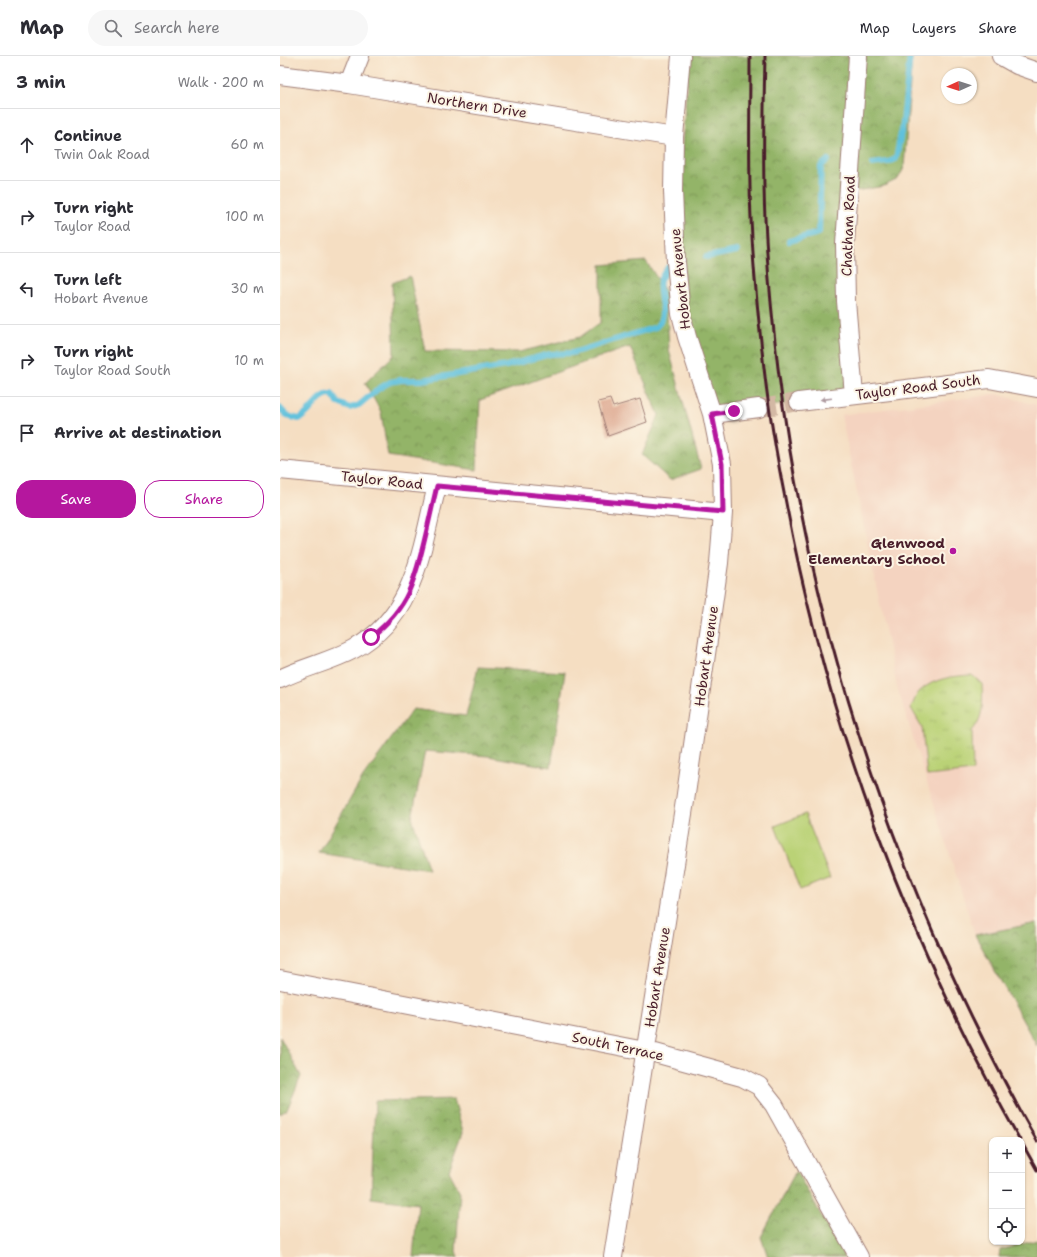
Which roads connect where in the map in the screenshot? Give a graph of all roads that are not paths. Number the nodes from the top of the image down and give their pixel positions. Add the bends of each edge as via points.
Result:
1 (360, 56) edge
2 (681, 56) edge
3 (858, 56) edge
4 (1001, 56) edge
5 (1037, 72) edge
6 (280, 75) edge
7 (349, 84) junction
8 (674, 137) junction
9 (1037, 388) edge
10 (854, 395) junction
11 (799, 402) tunnel mouth
12 (759, 408) tunnel mouth
13 (712, 414) junction
14 (280, 470) edge
15 (437, 486) junction
16 (723, 512) junction
17 (280, 679) edge
18 (280, 980) edge
19 (646, 1051) junction
20 (613, 1257) edge
21 (859, 1257) edge

1 - 7 street
2 - 8 street, Hobart Avenue
3 - 10 street, Chatham Road via 845,244 846,301
4 - 5 street
6 - 7 street, Northern Drive
7 - 8 street, Northern Drive
8 - 13 street, Hobart Avenue via 673,191 681,314 686,337
9 - 10 street, Taylor Road South via 989,378
10 -> 11 street, Taylor Road South
12 - 13 street
13 - 16 street, Hobart Avenue via 722,464
14 - 15 street, Taylor Road
15 - 16 street, Taylor Road
15 - 17 street via 408,593 385,626 354,649
16 - 19 street, Hobart Avenue via 718,571
18 - 19 street, South Terrace
19 - 20 street, Hobart Avenue
19 - 21 street, South Terrace via 742,1077 759,1086 774,1105

